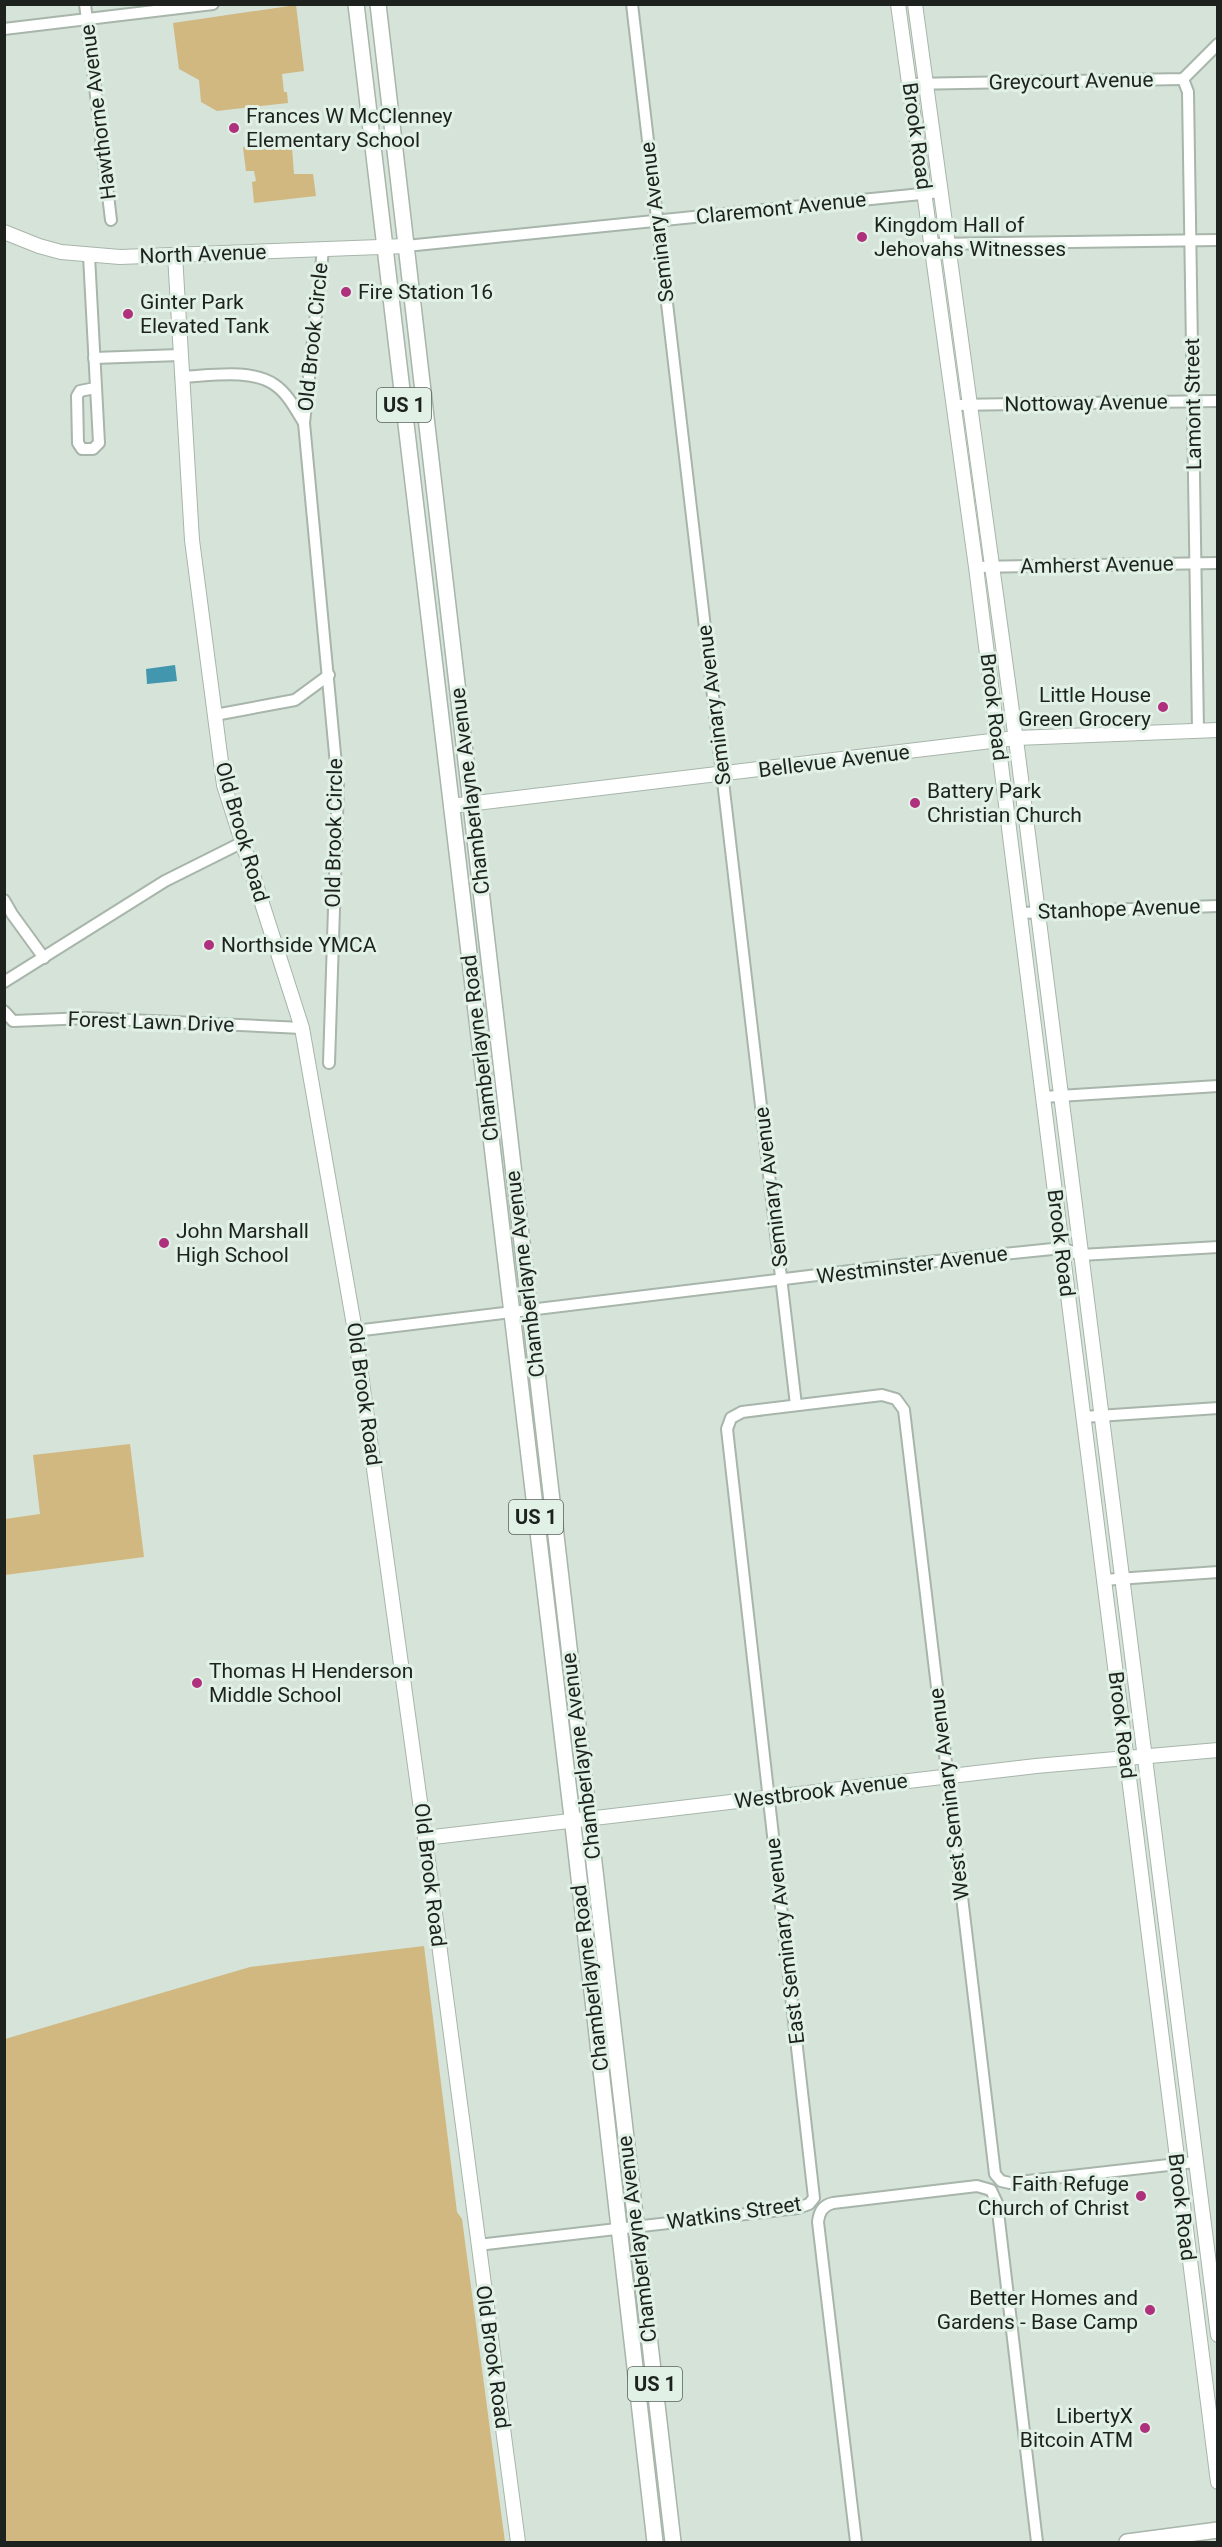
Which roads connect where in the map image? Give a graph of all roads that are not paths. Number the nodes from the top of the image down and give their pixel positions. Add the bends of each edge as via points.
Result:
1 (85, 4) edge
2 (213, 4) edge
3 (356, 4) edge
4 (378, 4) edge
5 (632, 4) edge
6 (898, 4) edge
7 (915, 4) edge
8 (87, 20) junction
9 (4, 29) edge
10 (1218, 44) edge
11 (1183, 79) junction
12 (926, 83) junction
13 (909, 84) junction
14 (941, 192) junction
15 (924, 193) junction
16 (111, 220) dead end
17 (657, 220) junction
18 (4, 232) edge
19 (1190, 240) junction
20 (1218, 240) edge
21 (932, 244) junction
22 (948, 244) junction
23 (406, 246) junction
24 (385, 247) junction
25 (323, 250) junction
26 (175, 255) junction
27 (89, 256) junction
28 (180, 355) junction
29 (94, 358) junction
30 (181, 377) junction
31 (95, 388) junction
32 (1193, 401) junction
33 (1218, 401) edge
34 (954, 405) junction
35 (971, 405) junction
36 (304, 423) junction
37 (1196, 563) junction
38 (1218, 563) edge
39 (976, 567) junction
40 (993, 567) junction
41 (329, 675) junction
42 (215, 715) junction
43 (1198, 730) junction
44 (1218, 730) edge
45 (1016, 738) junction
46 (998, 740) junction
47 (722, 774) junction
48 (472, 803) junction
49 (451, 806) junction
50 (241, 843) junction
51 (4, 900) edge
52 (1218, 906) edge
53 (1038, 912) junction
54 (1020, 913) junction
55 (44, 958) junction
56 (4, 982) edge
57 (4, 1011) edge
58 (302, 1028) junction
59 (329, 1064) dead end
60 (1218, 1086) edge
61 (1061, 1095) junction
62 (1043, 1097) junction
63 (1218, 1247) edge
64 (1062, 1248) junction
65 (1081, 1256) junction
66 (782, 1281) junction
67 (530, 1310) junction
68 (511, 1312) junction
69 (355, 1331) junction
70 (796, 1405) junction
71 (1218, 1408) edge
72 (1102, 1415) junction
73 (1083, 1417) junction
74 (1218, 1572) edge
75 (1122, 1578) junction
76 (1103, 1580) junction
77 (1218, 1750) edge
78 (1145, 1755) junction
79 (1126, 1757) junction
80 (946, 1776) junction
81 (768, 1797) junction
82 (588, 1819) junction
83 (572, 1821) junction
84 (425, 1838) junction
85 (1196, 2162) junction
86 (1177, 2163) junction
87 (812, 2202) joint
88 (636, 2226) junction
89 (620, 2228) junction
90 (478, 2245) junction
91 (1218, 2335) edge
92 (1218, 2482) edge
93 (1218, 2530) edge
94 (518, 2542) edge
95 (655, 2542) edge
96 (673, 2542) edge
97 (856, 2542) edge
98 (1037, 2542) edge
99 (1127, 2542) edge

1 - 8 street, Hawthorne Avenue
2 - 8 street
3 - 24 main road, Chamberlayne Avenue / US 1
4 - 23 main road, Chamberlayne Avenue / US 1
5 - 17 street, Seminary Avenue
6 - 13 main road, Brook Road
7 - 12 main road, Brook Road
8 - 9 street
8 - 16 street, Hawthorne Avenue
10 - 11 street, Greycourt Avenue
11 - 12 street, Greycourt Avenue
11 - 19 street, Lamont Street via 1188,92
12 - 13 street, Greycourt Avenue
12 - 14 main road, Brook Road
13 - 15 main road, Brook Road
14 - 15 street, Claremont Avenue
14 - 22 main road, Brook Road
15 - 17 street, Claremont Avenue
15 - 21 main road, Brook Road
17 - 23 street, Claremont Avenue
17 - 47 street, Seminary Avenue
18 - 27 main road, North Avenue via 39,246
19 - 20 street
19 - 22 street
19 - 32 street, Lamont Street
21 - 22 street
21 - 34 main road, Brook Road
22 - 35 main road, Brook Road
23 - 24 main road, North Avenue
23 - 48 main road, Chamberlayne Avenue / US 1
24 - 25 main road, North Avenue
24 - 49 main road, Chamberlayne Avenue / US 1
25 - 26 main road, North Avenue
25 - 36 street, Old Brook Circle
26 - 27 main road, North Avenue
26 - 28 main road, Old Brook Road
27 - 29 street
28 - 29 street
28 - 30 main road, Old Brook Road
29 - 31 street
30 - 36 street, Old Brook Circle via 256,377 274,384
30 - 42 main road, Old Brook Road via 192,540
31 - 31 street via 80,391 77,396 78,443 82,449 93,449 99,443
32 - 33 street, Nottoway Avenue
32 - 35 street, Nottoway Avenue
32 - 37 street, Lamont Street
34 - 35 street, Nottoway Avenue
34 - 39 main road, Brook Road
35 - 40 main road, Brook Road
36 - 41 street, Old Brook Circle
37 - 38 street, Amherst Avenue
37 - 40 street, Amherst Avenue
37 - 43 street, Lamont Street
39 - 40 street, Amherst Avenue
39 - 46 main road, Brook Road
40 - 45 main road, Brook Road
41 - 42 street via 295,700
41 - 59 street, Old Brook Circle via 339,786
42 - 50 main road, Old Brook Road via 224,785
43 - 44 main road, Bellevue Avenue
43 - 45 main road, Bellevue Avenue
45 - 46 main road, Bellevue Avenue
45 - 53 main road, Brook Road
46 - 47 main road, Bellevue Avenue
46 - 54 main road, Brook Road
47 - 48 main road, Bellevue Avenue
47 - 66 street, Seminary Avenue
48 - 49 main road, Bellevue Avenue
48 - 67 main road, Chamberlayne Avenue / US 1
49 - 68 main road, Chamberlayne Road / US 1
50 - 55 street via 165,881
50 - 58 main road, Old Brook Road
51 - 55 street
52 - 53 street, Stanhope Avenue
53 - 54 street, Stanhope Avenue
53 - 61 main road, Brook Road
54 - 62 main road, Brook Road
55 - 56 street
57 - 58 street, Forest Lawn Drive via 13,1021 87,1018
58 - 69 main road, Old Brook Road
60 - 61 street
61 - 62 street
61 - 65 main road, Brook Road
62 - 64 main road, Brook Road
63 - 65 street, Westminster Avenue
64 - 65 street, Westminster Avenue
64 - 66 street, Westminster Avenue
64 - 73 main road, Brook Road
65 - 72 main road, Brook Road
66 - 67 street, Westminster Avenue
66 - 70 street, Seminary Avenue
67 - 68 street, Westminster Avenue
67 - 82 main road, Chamberlayne Avenue / US 1
68 - 69 street, Westminster Avenue
68 - 83 main road, Chamberlayne Road / US 1
69 - 84 main road, Old Brook Road
70 - 80 street, West Seminary Avenue via 882,1395 892,1396 901,1404
70 - 81 street, East Seminary Avenue via 742,1412 731,1418 727,1430
71 - 72 street
72 - 73 street
72 - 75 main road, Brook Road
73 - 76 main road, Brook Road
74 - 75 street
75 - 76 street
75 - 78 main road, Brook Road
76 - 79 main road, Brook Road
77 - 78 main road, Westbrook Avenue
78 - 79 main road, Westbrook Avenue
78 - 85 main road, Brook Road
79 - 80 main road, Westbrook Avenue
79 - 86 main road, Brook Road
80 - 81 main road, Westbrook Avenue
80 - 86 street, West Seminary Avenue via 994,2169 1001,2181
81 - 82 main road, Westbrook Avenue
81 - 87 street, East Seminary Avenue via 815,2189
82 - 83 main road, Westbrook Avenue
82 - 88 main road, Chamberlayne Avenue / US 1
83 - 84 main road, Westbrook Avenue
83 - 89 main road, Chamberlayne Road / US 1
84 - 90 main road, Old Brook Road
85 - 86 street
85 - 91 main road, Brook Road
86 - 92 main road, Brook Road
87 - 88 street, Watkins Street via 798,2208
88 - 89 street, Watkins Street
88 - 96 main road, Chamberlayne Avenue / US 1
89 - 90 street, Watkins Street
89 - 95 main road, Chamberlayne Road / US 1
90 - 94 main road, Old Brook Road
93 - 99 main road
97 - 98 street, Watkins Street via 818,2222 822,2208 833,2203 977,2186 992,2190 997,2203

